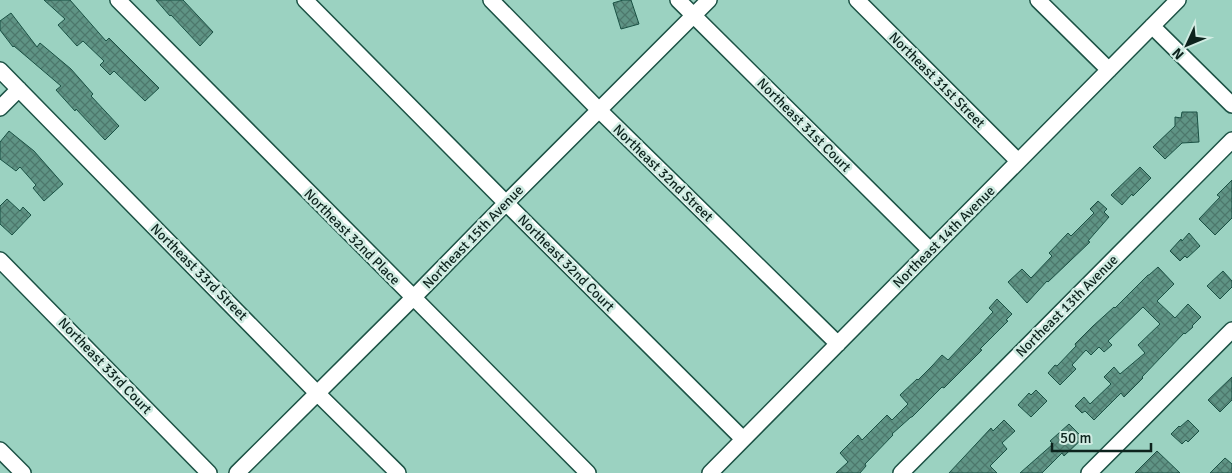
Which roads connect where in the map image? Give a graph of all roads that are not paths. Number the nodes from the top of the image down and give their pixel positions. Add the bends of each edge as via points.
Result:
1 (118, 0) edge
2 (305, 0) edge
3 (490, 0) edge
4 (678, 0) edge
5 (709, 0) edge
6 (857, 0) edge
7 (1038, 0) edge
8 (1178, 0) edge
9 (694, 16) junction
10 (1152, 26) junction
11 (0, 70) edge
12 (1108, 70) junction
13 (19, 89) junction
14 (1232, 105) edge
15 (0, 108) edge
16 (599, 110) junction
17 (1232, 140) edge
18 (1018, 161) junction
19 (506, 203) junction
20 (930, 250) junction
21 (0, 260) edge
22 (413, 298) junction
23 (1232, 330) edge
24 (838, 344) junction
25 (317, 393) junction
26 (743, 439) junction
27 (0, 450) edge
28 (23, 473) edge
29 (209, 473) edge
30 (238, 473) edge
31 (398, 473) edge
32 (588, 473) edge
33 (710, 473) edge
34 (901, 473) edge
35 (1089, 473) edge

1 - 22 street, Northeast 32nd Place
2 - 19 street, Northeast 32nd Court
3 - 16 street, Northeast 32nd Street
4 - 9 street, Northeast 31st Court
5 - 9 street, Northeast 15th Avenue
6 - 18 street, Northeast 31st Street
7 - 12 street
8 - 10 street, Northeast 14th Avenue
9 - 16 street, Northeast 15th Avenue
9 - 20 street, Northeast 31st Court
10 - 12 street, Northeast 14th Avenue
10 - 14 street
11 - 13 street, Northeast 33rd Street
12 - 18 street, Northeast 14th Avenue
13 - 15 street
13 - 25 street, Northeast 33rd Street
16 - 19 street, Northeast 15th Avenue
16 - 24 street, Northeast 32nd Street
17 - 34 street, Northeast 13th Avenue
18 - 20 street, Northeast 14th Avenue
19 - 22 street, Northeast 15th Avenue
19 - 26 street, Northeast 32nd Court
20 - 24 street, Northeast 14th Avenue
21 - 29 street, Northeast 33rd Court
22 - 25 street, Northeast 15th Avenue
22 - 32 street, Northeast 32nd Place
23 - 35 street
24 - 26 street, Northeast 14th Avenue
25 - 30 street, Northeast 15th Avenue
25 - 31 street, Northeast 33rd Street
26 - 33 street, Northeast 14th Avenue
27 - 28 street

